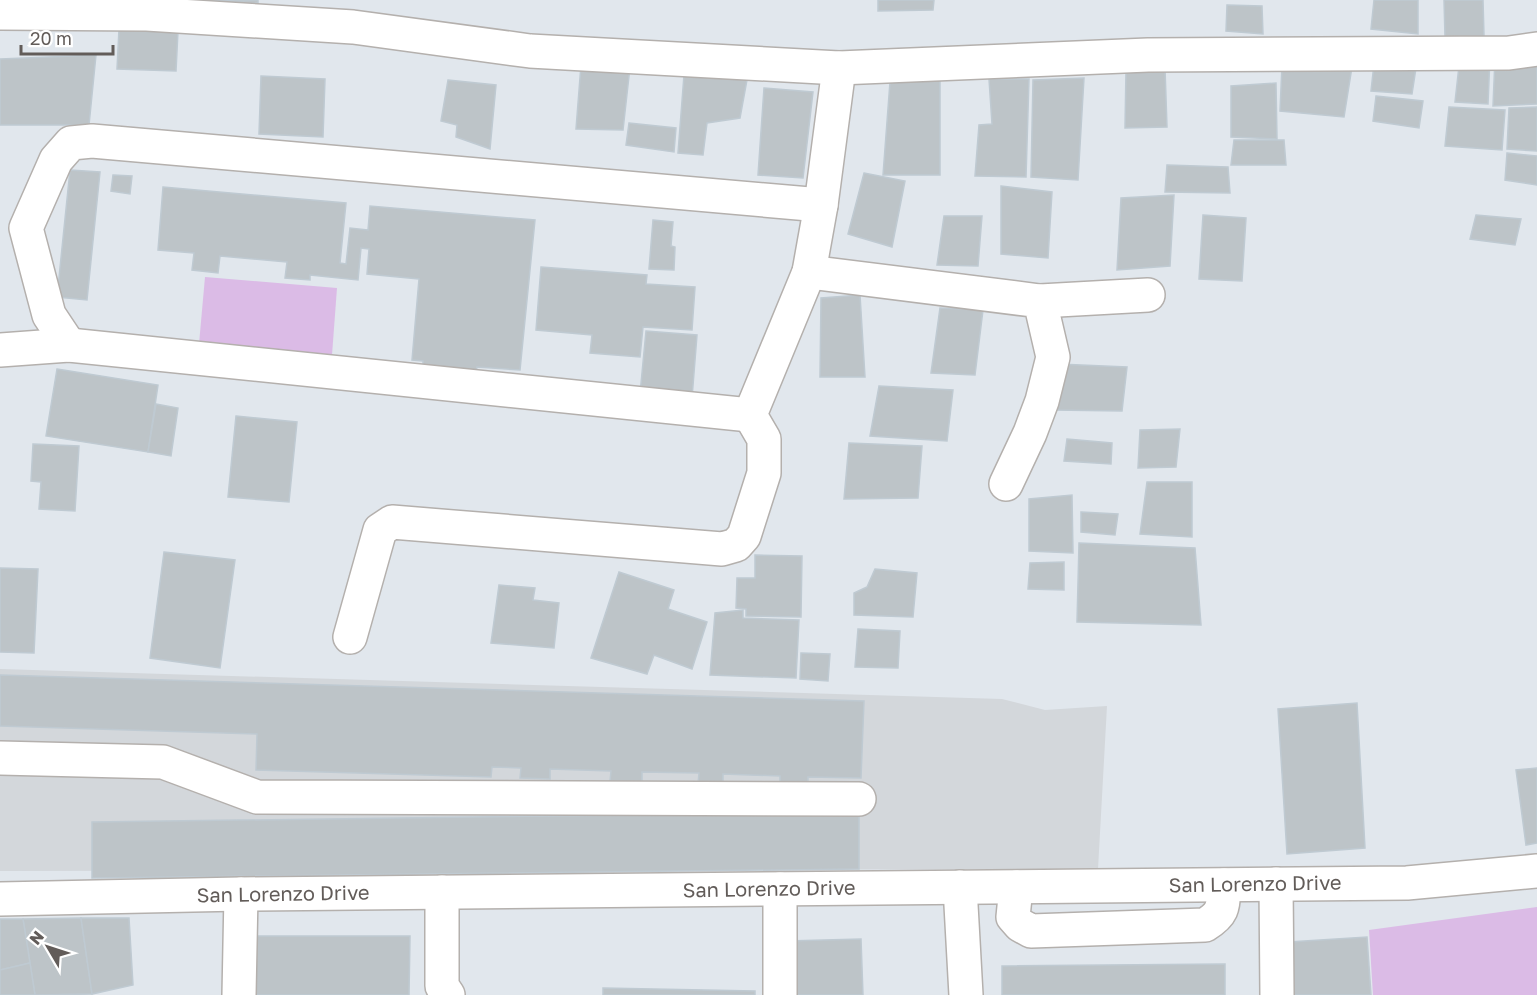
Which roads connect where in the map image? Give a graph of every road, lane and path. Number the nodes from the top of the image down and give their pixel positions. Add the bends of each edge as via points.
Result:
1 (147, 7) edge
2 (0, 12) edge
3 (1537, 49) edge
4 (839, 68) junction
5 (821, 205) junction
6 (13, 228) edge
7 (809, 272) junction
8 (1148, 295) dead end
9 (1040, 302) junction
10 (69, 345) junction
11 (0, 350) edge
12 (750, 415) junction
13 (1006, 484) dead end
14 (350, 637) dead end
15 (0, 758) edge
16 (859, 799) dead end
17 (1537, 871) edge
18 (1276, 884) junction
19 (1224, 885) junction
20 (1016, 886) junction
21 (960, 887) junction
22 (780, 889) junction
23 (442, 892) junction
24 (241, 894) junction
25 (0, 899) edge
26 (239, 995) edge
27 (448, 995) edge
28 (780, 995) edge
29 (966, 995) edge
30 (1276, 995) edge

1 - 2 street
1 - 4 street via 353,27 530,51
3 - 4 street via 1509,53 1148,55
4 - 5 street
5 - 6 street via 92,141 71,143 56,159
5 - 7 street
6 - 10 street via 49,315
7 - 9 street
7 - 12 street
8 - 9 street
9 - 13 street via 1053,357 1042,401
10 - 11 street
10 - 12 street
12 - 14 street via 764,440 764,472 744,536 736,545 722,549 392,522 380,530
15 - 16 street via 163,762 257,796
17 - 18 street, San Lorenzo Drive via 1407,883
18 - 19 street, San Lorenzo Drive
18 - 30 street
19 - 20 street, San Lorenzo Drive
19 - 20 street via 1223,909 1205,925 1031,931 1013,917
20 - 21 street, San Lorenzo Drive
21 - 22 street, San Lorenzo Drive
21 - 29 street
22 - 23 street, San Lorenzo Drive
22 - 28 street
23 - 24 street, San Lorenzo Drive
23 - 27 street via 442,986
24 - 25 street, San Lorenzo Drive
24 - 26 street

